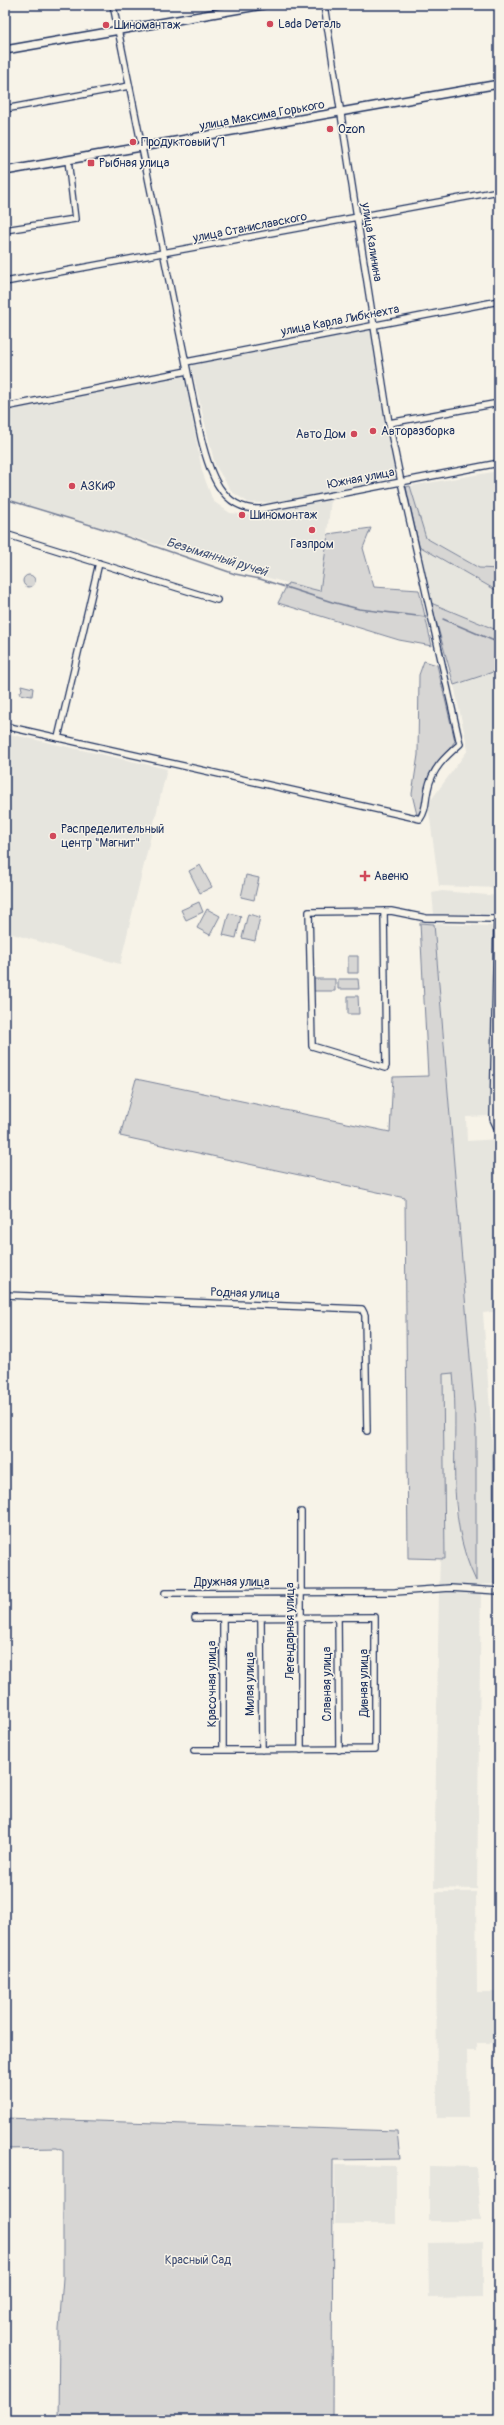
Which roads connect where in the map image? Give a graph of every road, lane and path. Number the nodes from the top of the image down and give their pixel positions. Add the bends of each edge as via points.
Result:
1 (113, 5) edge
2 (263, 5) edge
3 (324, 5) edge
4 (118, 30) junction
5 (5, 50) edge
6 (499, 84) edge
7 (129, 86) junction
8 (5, 109) edge
9 (340, 112) junction
10 (142, 147) junction
11 (68, 160) junction
12 (5, 171) edge
13 (499, 191) edge
14 (357, 217) junction
15 (5, 230) edge
16 (164, 254) junction
17 (5, 282) edge
18 (499, 301) edge
19 (374, 325) junction
20 (186, 362) junction
21 (187, 371) junction
22 (499, 403) edge
23 (5, 407) edge
24 (389, 423) junction
25 (499, 463) edge
26 (401, 482) junction
27 (5, 534) edge
28 (99, 563) junction
29 (217, 600) dead end
30 (5, 726) edge
31 (58, 738) junction
32 (384, 911) junction
33 (497, 918) edge
34 (499, 1132) edge
35 (5, 1295) edge
36 (367, 1431) dead end
37 (301, 1512) dead end
38 (499, 1591) edge
39 (300, 1593) junction
40 (165, 1594) dead end
41 (338, 1617) junction
42 (195, 1618) dead end
43 (223, 1618) junction
44 (261, 1618) junction
45 (300, 1618) junction
46 (194, 1750) dead end
47 (223, 1750) junction
48 (262, 1750) junction
49 (301, 1750) junction
50 (339, 1750) junction

1 - 4 street
2 - 4 main road
3 - 9 street, улица Калинина
4 - 5 main road
4 - 7 street
6 - 9 main road, улица Максима Горького
7 - 8 street
7 - 10 street
9 - 10 main road, улица Максима Горького
9 - 14 street, улица Калинина
10 - 11 main road, улица Максима Горького
10 - 16 street
11 - 12 main road, улица Максима Горького
11 - 15 street via 75,219
13 - 14 street, улица Станиславского
14 - 16 street, улица Станиславского
14 - 19 street, улица Калинина
16 - 17 street, улица Станиславского
16 - 20 street
18 - 19 street, улица Карла Либкнехта
19 - 20 street, улица Карла Либкнехта
19 - 24 street, улица Калинина
20 - 21 street
21 - 23 street
21 - 26 street, Южная улица via 209,468 222,492 229,500 244,508 261,509
22 - 24 street
24 - 26 street, улица Калинина
25 - 26 street, Южная улица
26 - 31 street, улица Калинина via 460,744 436,767 428,789 426,811 420,819
27 - 28 street
28 - 29 street
28 - 31 street
30 - 31 street
32 - 32 street via 386,1066 385,1068 312,1046 309,912
32 - 33 street via 426,918
33 - 34 street via 493,1119
35 - 36 street, Родная улица via 362,1309 365,1314
37 - 39 street, Легендарная улица
38 - 39 street, Дружная улица via 450,1588 395,1592
39 - 40 street, Дружная улица
39 - 45 street, Легендарная улица
41 - 45 street, Дивная улица
41 - 50 street, Славная улица
41 - 50 street, Дивная улица via 375,1617 375,1749
42 - 43 street
43 - 44 street
43 - 47 street, Красочная улица
44 - 45 street
44 - 48 street, Милая улица
45 - 49 street, Легендарная улица
46 - 47 street
47 - 48 street
48 - 49 street
49 - 50 street, Дивная улица

